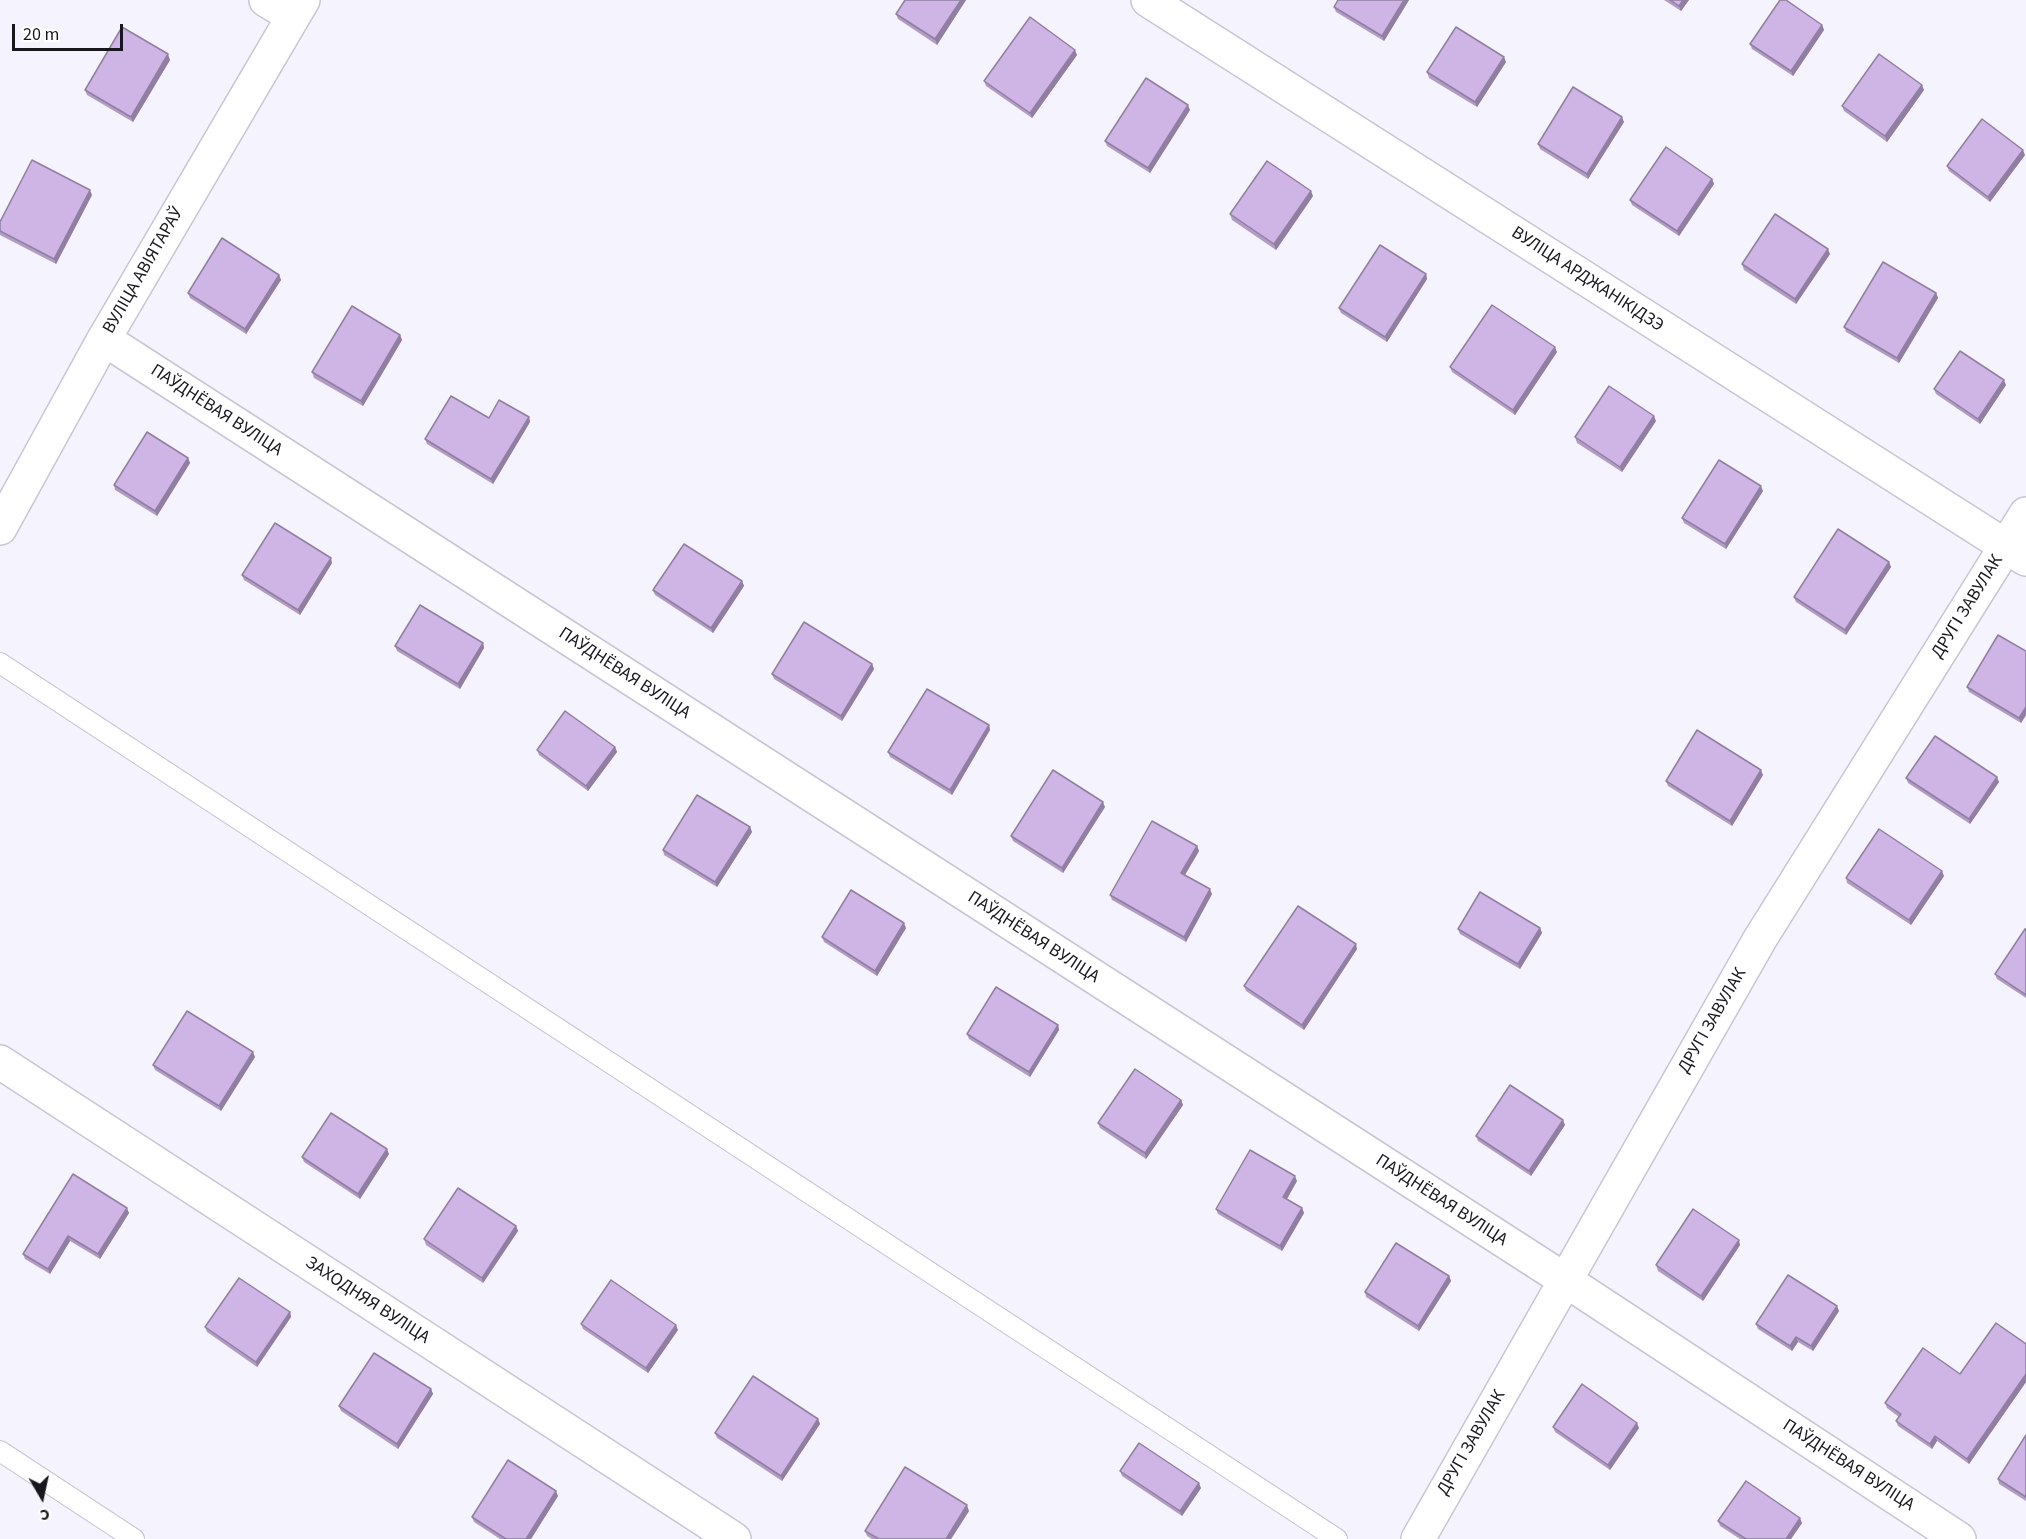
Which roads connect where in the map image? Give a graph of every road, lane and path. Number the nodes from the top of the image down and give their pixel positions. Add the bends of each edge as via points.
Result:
1 (1148, 0) edge
2 (287, 5) edge
3 (104, 339) junction
4 (2026, 514) edge
5 (0, 528) edge
6 (2016, 553) edge
7 (0, 663) edge
8 (0, 1062) edge
9 (1565, 1280) junction
10 (0, 1451) edge
11 (134, 1539) edge
12 (734, 1539) edge
13 (1337, 1539) edge
14 (1418, 1539) edge
15 (1959, 1539) edge

1 - 6 street, ВУЛІЦА АРДЖАНІКІДЗЭ
2 - 3 street, ВУЛІЦА АВІЯТАРАЎ
3 - 5 street, ВУЛІЦА АВІЯТАРАЎ
3 - 9 street, ПАЎДНЁВАЯ ВУЛІЦА
4 - 6 street, ДРУГІ ЗАВУЛАК
6 - 9 street, ДРУГІ ЗАВУЛАК via 1760,939
7 - 13 lane
8 - 12 street, ЗАХОДНЯЯ ВУЛІЦА
9 - 14 street, ДРУГІ ЗАВУЛАК
9 - 15 street, ПАЎДНЁВАЯ ВУЛІЦА
10 - 11 lane

